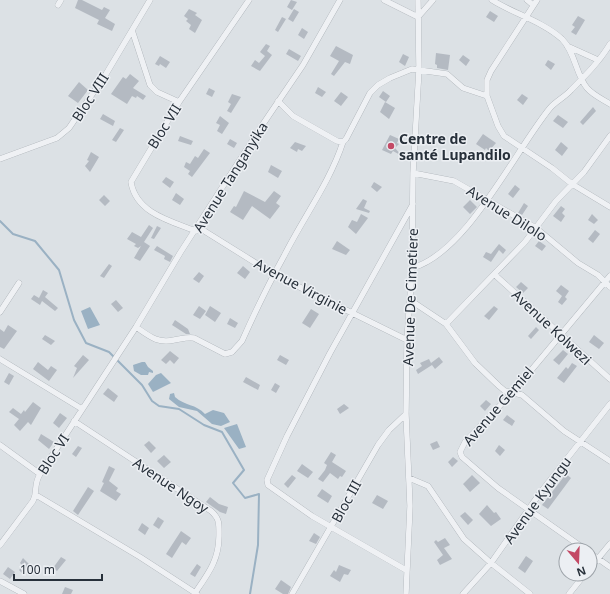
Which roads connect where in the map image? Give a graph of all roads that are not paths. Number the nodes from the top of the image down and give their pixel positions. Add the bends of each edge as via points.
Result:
1 (150, 0) edge
2 (249, 0) edge
3 (340, 0) edge
4 (384, 0) edge
5 (418, 0) edge
6 (433, 0) edge
7 (492, 0) edge
8 (527, 0) edge
9 (537, 0) edge
10 (532, 5) junction
11 (526, 16) junction
12 (418, 17) junction
13 (132, 30) junction
14 (610, 44) edge
15 (568, 46) junction
16 (598, 60) junction
17 (419, 69) junction
18 (582, 78) junction
19 (487, 96) junction
20 (278, 101) junction
21 (179, 102) junction
22 (610, 104) edge
23 (610, 136) edge
24 (343, 142) junction
25 (522, 147) junction
26 (0, 160) edge
27 (413, 173) junction
28 (572, 184) junction
29 (488, 200) junction
30 (413, 203) junction
31 (610, 207) edge
32 (536, 228) junction
33 (197, 229) junction
34 (412, 268) junction
35 (275, 275) junction
36 (495, 275) junction
37 (610, 276) edge
38 (604, 283) junction
39 (19, 284) dead end
40 (610, 287) edge
41 (410, 300) junction
42 (0, 312) edge
43 (351, 313) junction
44 (446, 324) junction
45 (136, 327) junction
46 (560, 333) junction
47 (407, 340) junction
48 (0, 359) edge
49 (112, 364) joint
50 (610, 379) edge
51 (512, 392) junction
52 (610, 404) edge
53 (82, 409) junction
54 (406, 414) junction
55 (74, 421) junction
56 (580, 442) junction
57 (0, 445) edge
58 (610, 461) edge
59 (40, 474) junction
60 (409, 478) junction
61 (36, 495) junction
62 (528, 511) junction
63 (332, 527) junction
64 (574, 542) edge
65 (610, 544) edge
66 (0, 545) edge
67 (598, 558) joint
68 (491, 563) junction
69 (610, 567) edge
70 (406, 570) junction
71 (0, 581) edge
72 (579, 582) edge
73 (196, 593) edge
74 (24, 594) edge
75 (292, 594) edge
76 (406, 594) edge
77 (463, 594) edge
78 (530, 594) edge
79 (569, 594) edge

1 - 13 street, Bloc VIII
2 - 21 street, Bloc VII
3 - 20 street, Avenue Tanganyika via 304,65
4 - 12 street
5 - 12 street, Avenue De Cimetiere
6 - 12 street
7 - 11 street
8 - 10 street
9 - 10 street
10 - 11 street
11 - 15 street via 554,33
11 - 19 street via 491,71 487,80
12 - 17 street, Avenue De Cimetiere
13 - 21 street via 150,85 157,92
13 - 26 street, Bloc VIII via 106,74 64,134
14 - 16 street
15 - 16 street
15 - 18 street
16 - 18 street
17 - 19 street via 447,74 463,88
17 - 24 street via 402,72 378,85 370,93
17 - 27 street, Avenue De Cimetiere
18 - 22 street via 587,88
18 - 25 street via 570,92 551,106
19 - 25 street via 504,136
20 - 24 street via 293,116 336,141
20 - 33 street, Avenue Tanganyika
21 - 33 street, Bloc VII via 131,182 132,192 140,203 162,218
23 - 28 street
24 - 35 street via 338,158
25 - 28 street
25 - 29 street
27 - 29 street, Avenue Dilolo via 454,181
27 - 30 street, Avenue De Cimetiere
28 - 31 street
28 - 32 street
29 - 32 street, Avenue Dilolo
29 - 34 street via 461,233 437,256
30 - 34 street, Avenue De Cimetiere
30 - 43 street
32 - 36 street
32 - 38 street, Avenue Dilolo
33 - 35 street, Avenue Virginie
33 - 45 street, Avenue Tanganyika
34 - 41 street, Avenue De Cimetiere
35 - 43 street, Avenue Virginie
35 - 45 street via 242,340 232,352 225,354 188,337 158,341
36 - 44 street
36 - 46 street, Avenue Kolwezi
37 - 38 street, Avenue Gemiel
38 - 40 street, Avenue Dilolo
38 - 46 street, Avenue Gemiel
39 - 42 street
41 - 44 street
41 - 47 street, Avenue De Cimetiere
43 - 47 street, Avenue Virginie
43 - 63 street via 268,476 268,485
44 - 51 street via 464,350 488,377 505,391
45 - 49 street, Avenue Tanganyika
46 - 50 street, Avenue Kolwezi
46 - 51 street, Avenue Gemiel
47 - 54 street, Avenue De Cimetiere
48 - 53 street
49 - 53 street, Bloc VI
51 - 56 street via 522,395
51 - 62 street, Avenue Gemiel via 465,442 460,452 498,488
52 - 56 street, Avenue Kyungu
53 - 55 street, Bloc VI
54 - 60 street, Avenue De Cimetiere
54 - 63 street, Bloc III via 378,445
55 - 59 street, Bloc VI
55 - 73 street, Avenue Ngoy via 218,518 220,525 217,557
56 - 58 street
56 - 62 street, Avenue Kyungu
57 - 59 street
59 - 61 street, Bloc VI via 34,488
60 - 68 street via 428,486 464,539
60 - 70 street, Avenue De Cimetiere via 410,533
61 - 66 street, Bloc VI
61 - 73 street
62 - 64 street, Avenue Gemiel
62 - 68 street, Avenue Kyungu
63 - 70 street
63 - 75 street, Bloc III
65 - 67 street
67 - 69 street
68 - 77 street, Avenue Kyungu
68 - 78 street
70 - 76 street, Avenue De Cimetiere
71 - 74 street
72 - 79 street

